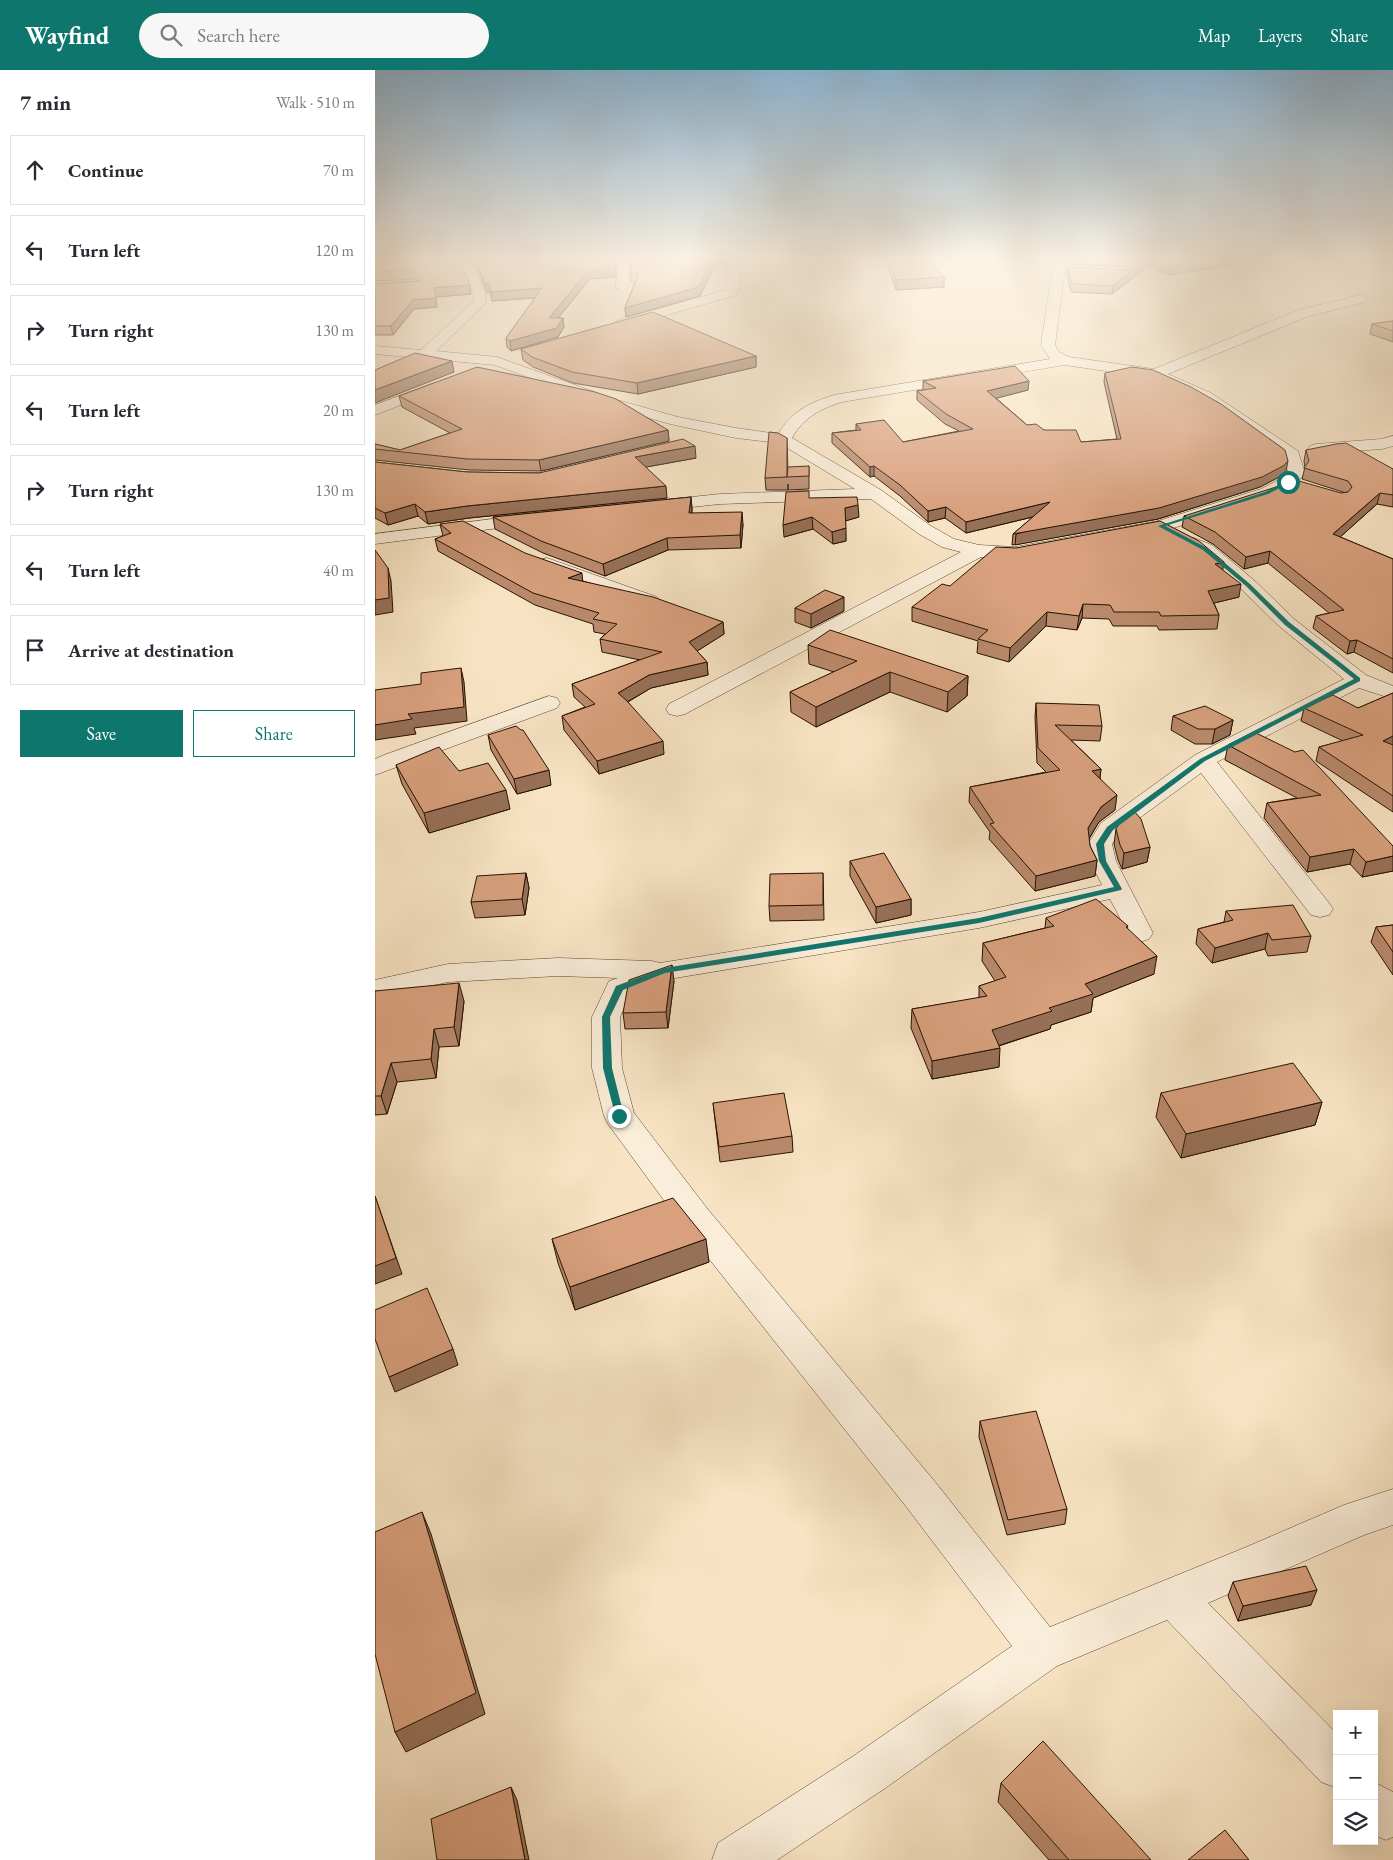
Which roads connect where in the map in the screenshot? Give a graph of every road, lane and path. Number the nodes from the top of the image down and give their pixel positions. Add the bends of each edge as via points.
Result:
1 (436, 344) edge
2 (1048, 344) edge
3 (1229, 344) edge
4 (375, 350) edge
5 (425, 354) junction
6 (516, 355) dead end
7 (497, 361) junction
8 (1065, 361) junction
9 (472, 373) edge
10 (1155, 374) junction
11 (446, 383) edge
12 (375, 410) edge
13 (736, 433) junction
14 (783, 439) junction
15 (699, 441) dead end
16 (1393, 441) edge
17 (1287, 450) junction
18 (1288, 482) junction
19 (1305, 487) edge
20 (875, 494) junction
21 (633, 508) edge
22 (546, 517) edge
23 (469, 525) junction
24 (1161, 526) junction
25 (375, 538) edge
26 (502, 542) edge
27 (978, 551) junction
28 (527, 555) edge
29 (652, 602) edge
30 (1358, 680) junction
31 (1393, 693) edge
32 (549, 704) dead end
33 (677, 708) dead end
34 (1203, 760) junction
35 (375, 768) edge
36 (1119, 889) junction
37 (1320, 909) dead end
38 (1140, 933) dead end
39 (664, 971) junction
40 (375, 989) edge
41 (1393, 1507) edge
42 (1173, 1596) junction
43 (1042, 1651) junction
44 (1333, 1762) edge
45 (735, 1860) edge

1 - 5 street
2 - 8 street via 1053,355
3 - 10 street
4 - 5 street
5 - 7 street
6 - 7 street
7 - 9 street
7 - 13 street via 609,402 676,421
8 - 10 street
8 - 14 street via 839,398 812,407 793,421
10 - 17 street via 1206,396
11 - 12 street
13 - 14 street
13 - 15 street
14 - 20 street
16 - 17 street
17 - 18 street via 1292,454 1297,473
18 - 19 street
18 - 24 street via 1267,493
20 - 21 street via 720,499
20 - 27 street via 948,543
22 - 23 street
23 - 25 street
23 - 26 street
24 - 27 street via 1015,554
24 - 30 street via 1205,549 1287,624
27 - 33 street
28 - 29 street
30 - 31 street
30 - 34 street
32 - 35 street
34 - 36 street via 1110,828 1100,844 1103,861
34 - 37 street
36 - 38 street
36 - 39 street via 979,920
39 - 40 street via 558,967 448,973
39 - 43 street via 619,988 606,1017 607,1068 619,1116 694,1216 922,1496
41 - 42 street via 1358,1518
42 - 43 street
42 - 44 street
43 - 45 street via 869,1773

